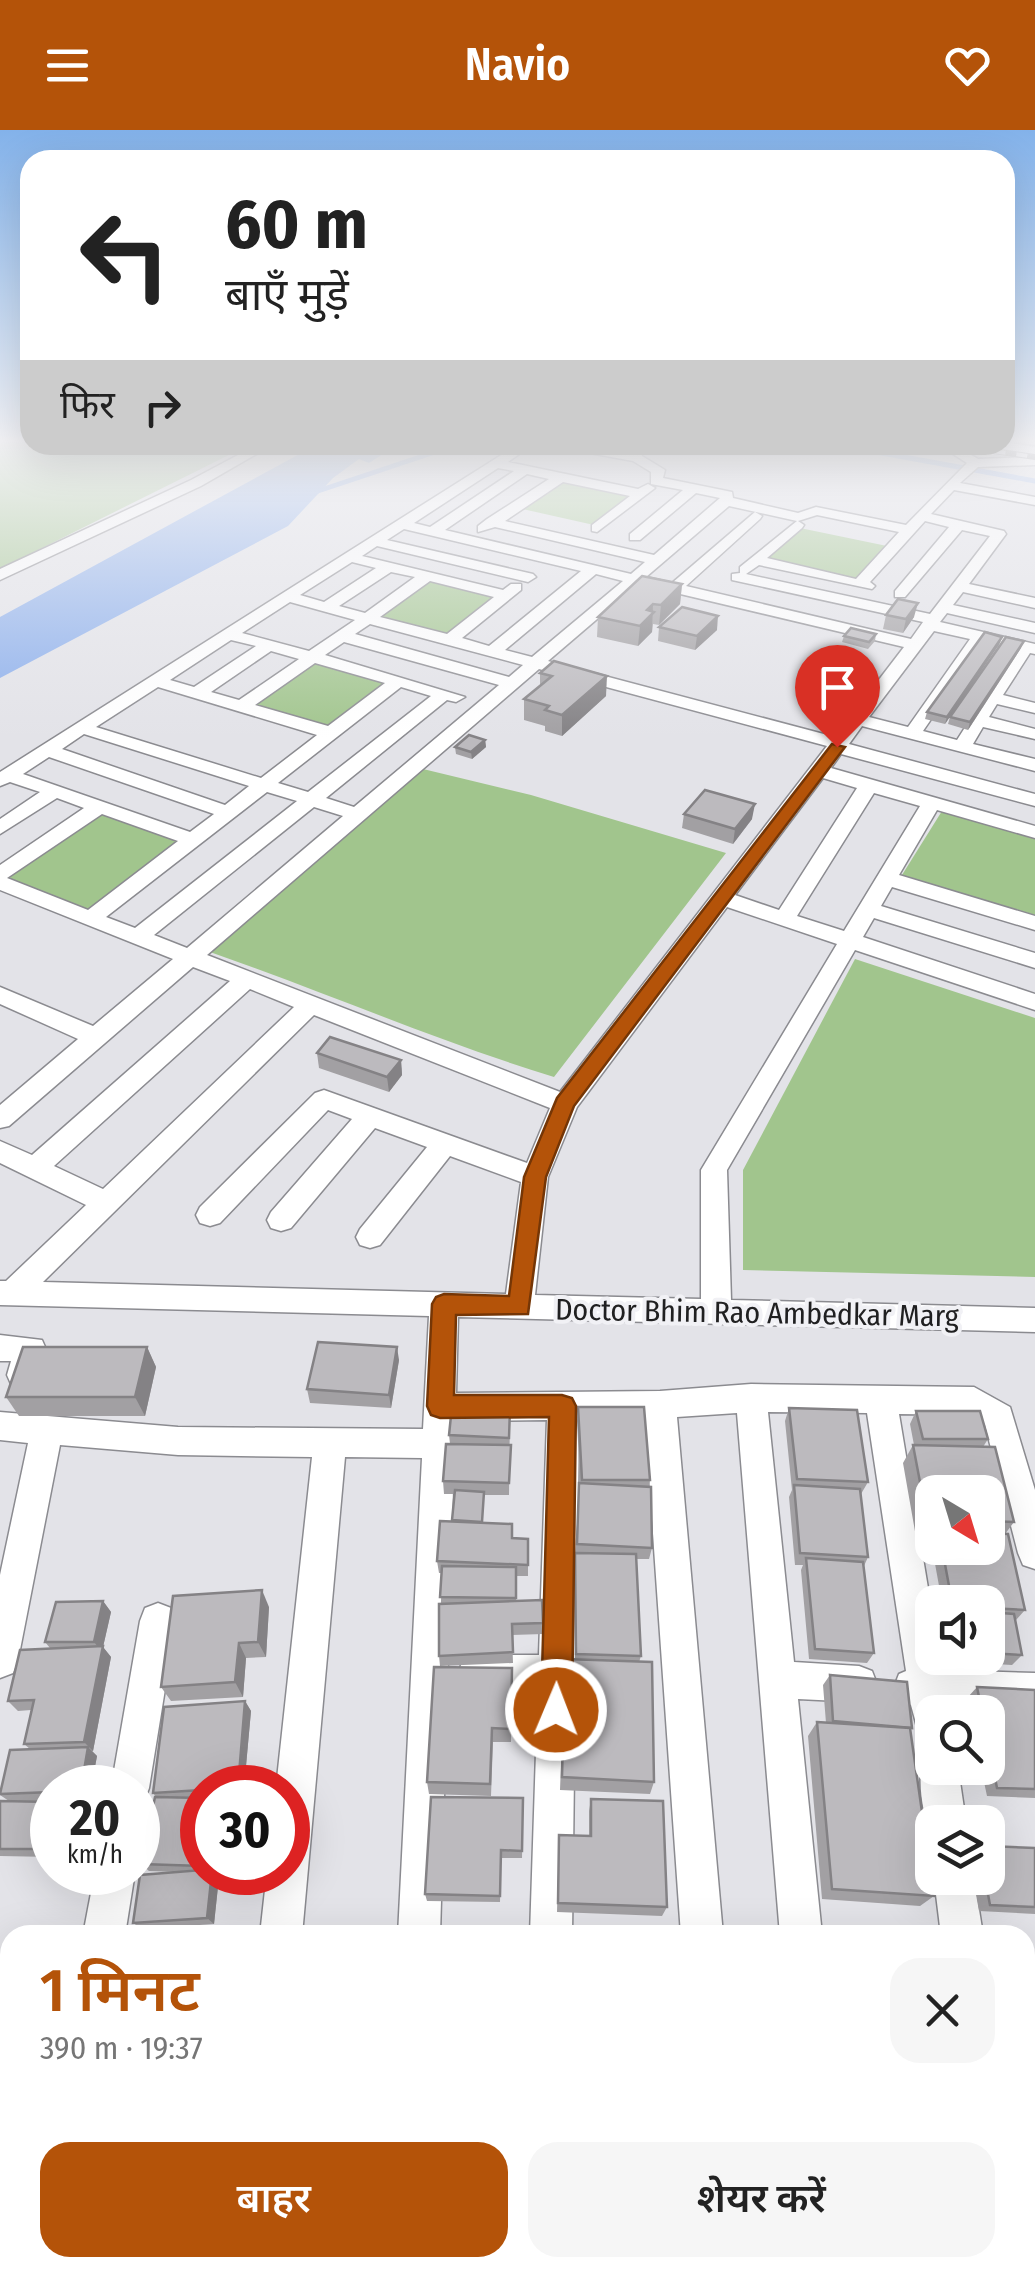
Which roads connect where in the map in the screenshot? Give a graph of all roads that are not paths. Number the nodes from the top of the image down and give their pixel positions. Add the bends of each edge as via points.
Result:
1 (76, 539) edge
2 (379, 539) edge
3 (462, 539) edge
4 (566, 539) edge
5 (649, 539) edge
6 (681, 539) edge
7 (730, 539) edge
8 (787, 539) edge
9 (892, 539) edge
10 (953, 539) edge
11 (994, 539) edge
12 (466, 540) joint
13 (375, 542) junction
14 (674, 545) junction
15 (350, 558) junction
16 (551, 560) junction
17 (656, 560) junction
18 (756, 560) junction
19 (388, 567) junction
20 (593, 570) junction
21 (0, 575) edge
22 (427, 576) junction
23 (737, 577) junction
24 (528, 578) junction
25 (634, 579) junction
26 (860, 584) junction
27 (675, 588) junction
28 (506, 596) junction
29 (288, 597) junction
30 (713, 598) junction
31 (933, 604) junction
32 (1035, 604) edge
33 (327, 607) junction
34 (368, 618) junction
35 (1035, 628) edge
36 (229, 634) junction
37 (342, 636) junction
38 (980, 636) junction
39 (451, 639) junction
40 (270, 645) junction
41 (916, 645) junction
42 (1030, 648) edge
43 (494, 650) junction
44 (312, 657) junction
45 (538, 661) junction
46 (156, 681) junction
47 (398, 681) junction
48 (512, 683) junction
49 (197, 693) junction
50 (444, 694) junction
51 (993, 698) junction
52 (486, 705) junction
53 (241, 706) junction
54 (1035, 708) edge
55 (858, 720) junction
56 (978, 720) junction
57 (82, 728) junction
58 (330, 733) junction
59 (912, 734) junction
60 (1035, 734) edge
61 (838, 745) junction
62 (962, 746) junction
63 (48, 750) junction
64 (1035, 765) edge
65 (818, 771) junction
66 (4, 777) edge
67 (263, 784) junction
68 (869, 785) junction
69 (55, 791) junction
70 (311, 799) junction
71 (1035, 800) edge
72 (931, 803) junction
73 (98, 806) junction
74 (228, 812) junction
75 (358, 814) junction
76 (0, 828) edge
77 (1035, 832) edge
78 (192, 840) junction
79 (0, 874) edge
80 (885, 878) junction
81 (0, 883) edge
82 (722, 898) junction
83 (866, 909) junction
84 (91, 918) junction
85 (784, 919) junction
86 (1035, 923) edge
87 (139, 936) junction
88 (847, 940) junction
89 (192, 956) junction
90 (1035, 960) edge
91 (248, 978) junction
92 (0, 995) edge
93 (1035, 1002) edge
94 (312, 1003) junction
95 (96, 1037) junction
96 (564, 1104) junction
97 (372, 1114) junction
98 (0, 1119) edge
99 (444, 1145) junction
100 (0, 1151) edge
101 (34, 1168) junction
102 (535, 1177) junction
103 (106, 1203) junction
104 (210, 1215) dead end
105 (281, 1220) dead end
106 (370, 1236) dead end
107 (7, 1293) edge
108 (444, 1304) junction
109 (520, 1306) junction
110 (716, 1312) junction
111 (1035, 1320) edge
112 (0, 1348) edge
113 (752, 1398) junction
114 (881, 1400) junction
115 (660, 1405) junction
116 (440, 1406) junction
117 (562, 1406) junction
118 (2, 1426) edge
119 (47, 1430) junction
120 (330, 1443) junction
121 (439, 1444) junction
122 (1035, 1553) edge
123 (8, 1593) edge
124 (158, 1621) dead end
125 (0, 1660) edge
126 (646, 1672) junction
127 (557, 1673) junction
128 (430, 1674) junction
129 (778, 1680) junction
130 (1035, 1692) edge
131 (929, 1695) edge
132 (1005, 1695) edge
133 (915, 1702) edge
134 (134, 1765) edge
135 (298, 1765) edge
136 (111, 1895) edge
137 (285, 1895) edge
138 (956, 1895) edge
139 (106, 1925) edge
140 (282, 1925) edge
141 (419, 1925) edge
142 (551, 1925) edge
143 (700, 1925) edge
144 (800, 1925) edge
145 (961, 1925) edge

1 - 21 street
2 - 13 street
3 - 12 street
4 - 17 street
5 - 14 street
6 - 14 street
7 - 27 street
8 - 18 street
9 - 26 street
10 - 31 street
11 - 31 street
12 - 16 street
13 - 15 street
13 - 24 street
14 - 17 street
15 - 19 street
15 - 29 street
16 - 20 street
16 - 24 street
17 - 25 street
18 - 23 street
18 - 26 street
19 - 22 street
19 - 33 street
20 - 25 street
20 - 43 street
22 - 28 street
22 - 34 street
23 - 30 street
23 - 31 street
24 - 28 street
25 - 27 street
25 - 45 street
26 - 31 street
27 - 30 street
28 - 39 street
29 - 33 street
29 - 36 street
30 - 41 street
31 - 32 street
31 - 35 street
31 - 38 street
31 - 41 street
33 - 34 street
34 - 37 street
34 - 39 street
36 - 40 street
36 - 46 street
37 - 44 street
37 - 48 street
38 - 42 street
38 - 59 street
39 - 43 street
40 - 44 street
40 - 49 street
41 - 55 street
42 - 51 street
43 - 45 street
44 - 47 street
44 - 53 street
45 - 48 street
45 - 61 street
46 - 49 street
46 - 57 street
47 - 50 street
47 - 58 street
48 - 52 street
49 - 53 street
50 - 52 street
50 - 70 street
51 - 54 street
51 - 56 street
52 - 75 street
53 - 58 street
55 - 59 street
55 - 61 street
56 - 60 street
56 - 62 street
57 - 63 street
57 - 67 street
58 - 67 street
59 - 62 street
61 - 65 street
61 - 71 street
62 - 64 street
63 - 66 street
63 - 74 street
65 - 68 street
65 - 82 street
66 - 69 street
67 - 70 street
67 - 74 street
68 - 72 street
68 - 85 street
69 - 73 street
69 - 76 street
70 - 75 street
70 - 87 street
72 - 77 street
72 - 80 street
73 - 78 street
73 - 79 street
74 - 78 street
75 - 89 street
78 - 84 street
80 - 83 street
80 - 86 street
81 - 84 street
82 - 85 street
82 - 96 street
83 - 88 street
83 - 90 street
84 - 87 street
85 - 88 street
87 - 89 street
88 - 93 street
88 - 110 street via 714,1170
89 - 91 street
89 - 95 street
91 - 94 street
91 - 101 street
92 - 95 street
94 - 96 street
94 - 103 street
95 - 98 street
96 - 102 street
97 - 99 street
97 - 104 street via 319,1101
97 - 105 street
99 - 102 street
99 - 106 street
100 - 101 street
101 - 103 street
102 - 109 street
103 - 107 street
107 - 108 street, Doctor Bhim Rao Ambedkar Marg
108 - 109 street, Doctor Bhim Rao Ambedkar Marg
108 - 116 street
109 - 110 street, Doctor Bhim Rao Ambedkar Marg
110 - 111 street, Doctor Bhim Rao Ambedkar Marg
112 - 118 street via 31,1348
113 - 114 street
113 - 115 street
113 - 129 street
114 - 122 street via 974,1401 999,1417
114 - 131 street
115 - 117 street
115 - 126 street
116 - 117 street
116 - 121 street
117 - 127 street
118 - 119 street
119 - 120 street
119 - 123 street
120 - 121 street
120 - 135 street
121 - 128 street
123 - 125 street
124 - 134 street
126 - 127 street
126 - 143 street
127 - 128 street
127 - 142 street
128 - 141 street
129 - 133 street
129 - 144 street
130 - 132 street
136 - 139 street
137 - 140 street
138 - 145 street

